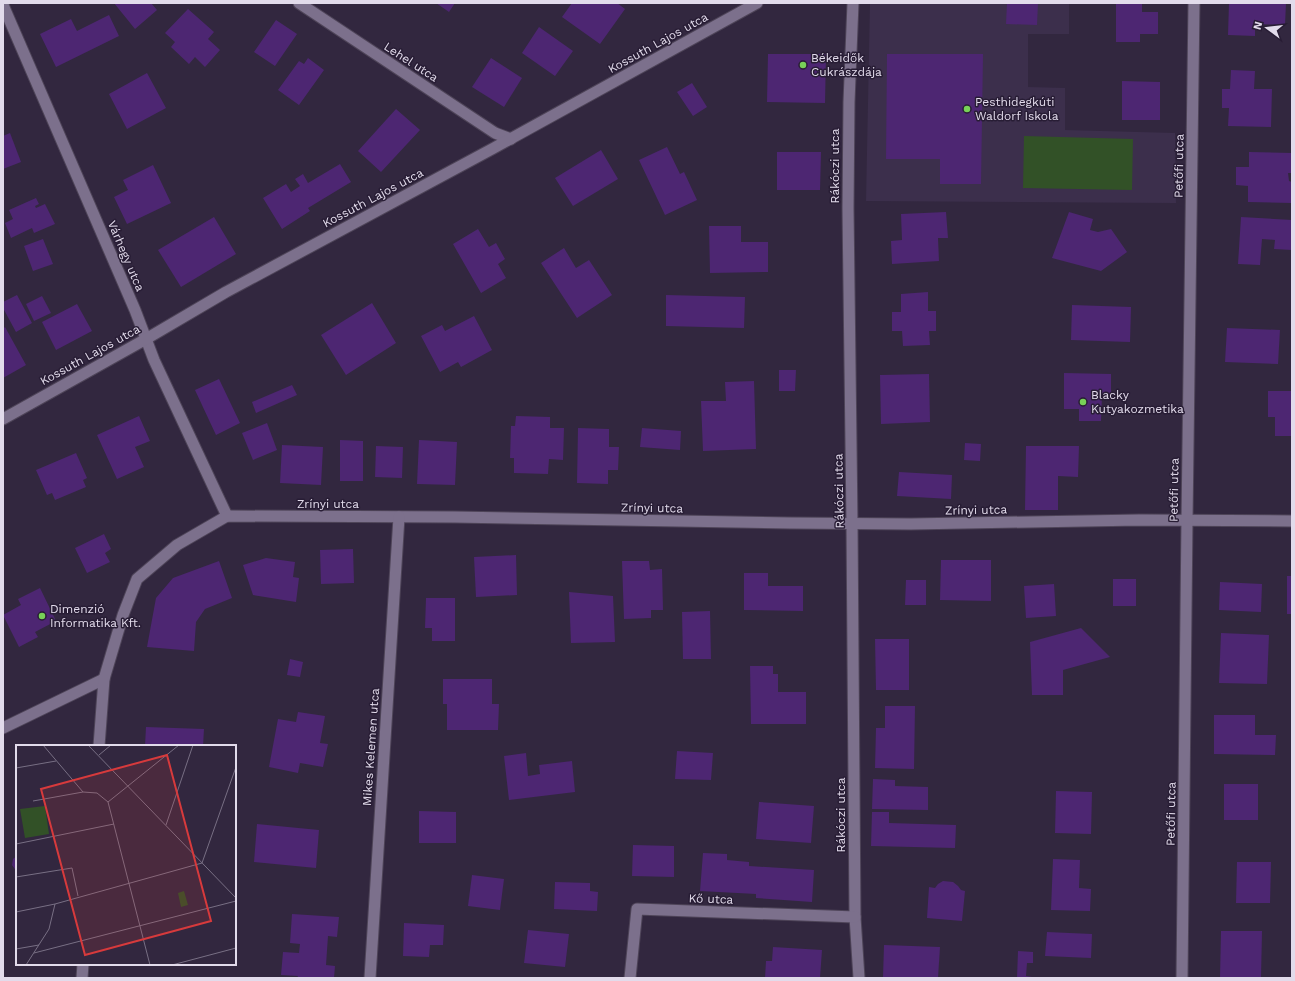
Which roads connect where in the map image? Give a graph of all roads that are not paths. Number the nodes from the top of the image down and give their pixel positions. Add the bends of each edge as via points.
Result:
1 (299, 3) edge
2 (757, 3) edge
3 (853, 3) edge
4 (1194, 3) edge
5 (3, 5) edge
6 (511, 139) junction
7 (146, 339) junction
8 (3, 418) edge
9 (227, 516) junction
10 (399, 517) junction
11 (1187, 520) junction
12 (1292, 521) edge
13 (852, 523) junction
14 (104, 679) junction
15 (3, 728) edge
16 (99, 745) edge
17 (855, 917) junction
18 (83, 965) edge
19 (82, 978) edge
20 (370, 978) edge
21 (630, 978) edge
22 (859, 978) edge
23 (1182, 978) edge

1 - 6 street, Lehel utca via 495,133
2 - 6 street, Kossuth Lajos utca
3 - 13 street, Rákóczi utca via 848,192
4 - 11 street, Petőfi utca
5 - 7 street, Várhegy utca
6 - 7 street, Kossuth Lajos utca via 226,292
7 - 8 street, Kossuth Lajos utca
7 - 9 street, Várhegy utca
9 - 10 street, Zrínyi utca
9 - 14 street via 177,545 137,579 123,615
10 - 13 street, Zrínyi utca
10 - 20 street, Mikes Kelemen utca
11 - 12 street, Zrínyi utca
11 - 13 street, Zrínyi utca
11 - 23 street, Petőfi utca
13 - 17 street, Rákóczi utca
14 - 15 street
14 - 16 street
17 - 21 street, Kő utca via 636,909
17 - 22 street, Rákóczi utca
18 - 19 street

